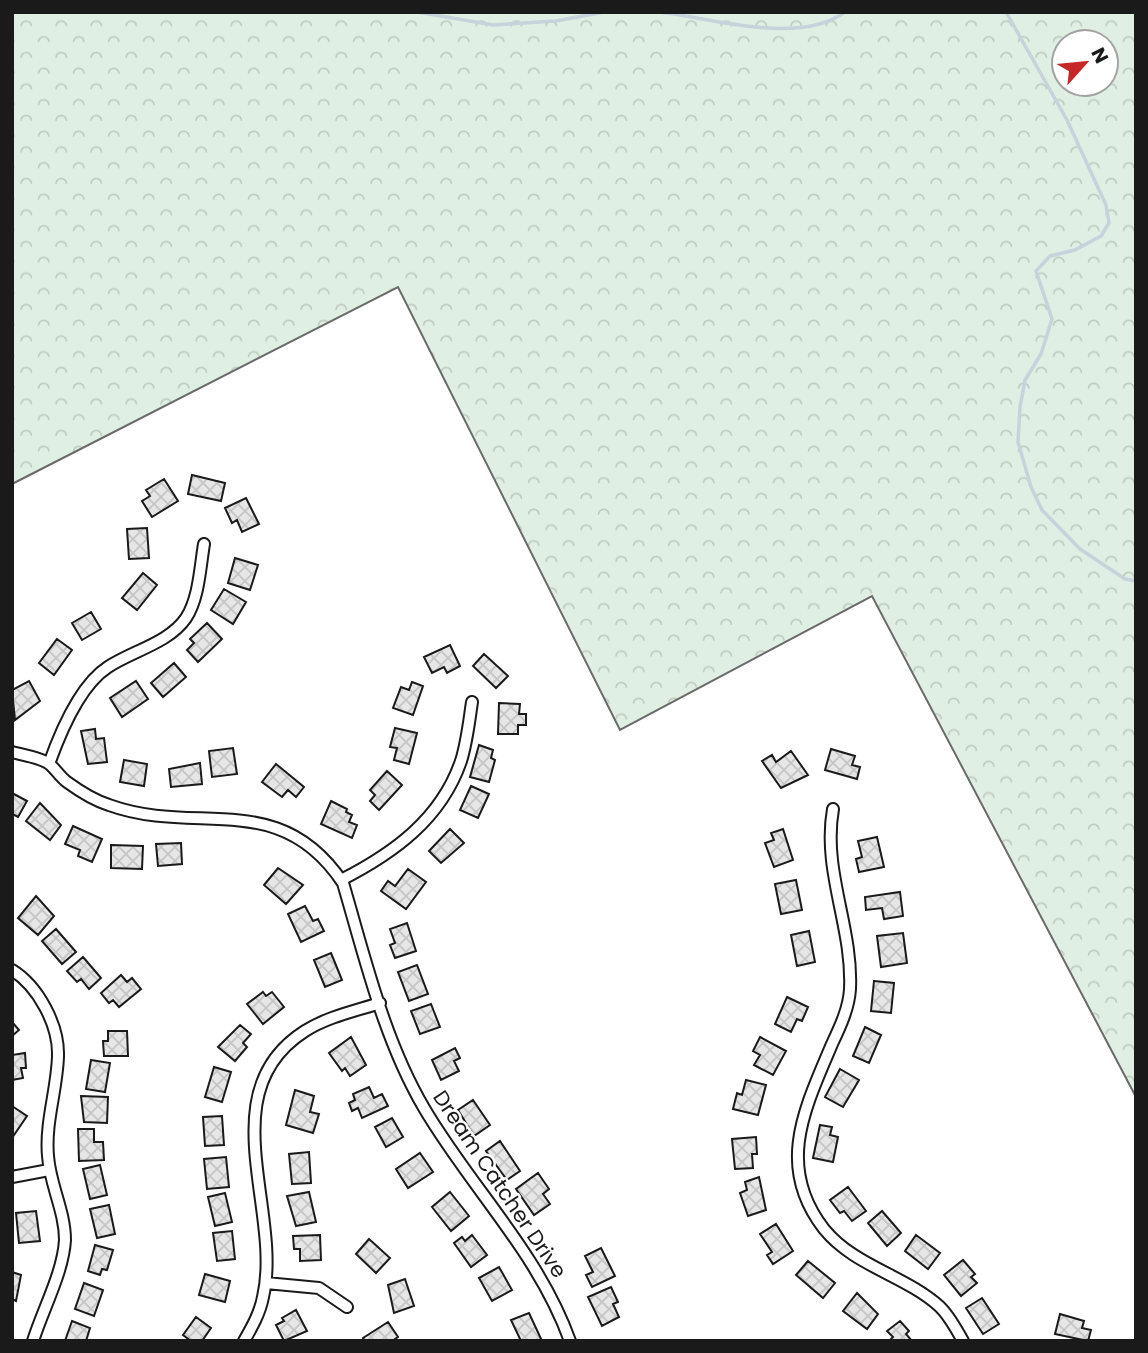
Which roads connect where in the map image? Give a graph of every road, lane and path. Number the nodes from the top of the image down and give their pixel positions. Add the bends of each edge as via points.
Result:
1 (204, 544) dead end
2 (472, 702) dead end
3 (12, 752) edge
4 (49, 764) junction
5 (833, 809) dead end
6 (341, 880) junction
7 (12, 970) edge
8 (380, 1003) junction
9 (49, 1170) junction
10 (12, 1177) edge
11 (265, 1283) junction
12 (347, 1307) dead end
13 (33, 1341) edge
14 (244, 1341) edge
15 (570, 1341) edge
16 (963, 1341) edge

1 - 4 street via 197,588 185,620 97,676
2 - 6 street via 461,761 440,805 419,830
3 - 4 street, Dream Catcher Drive
4 - 6 street, Dream Catcher Drive via 67,782 106,804 152,818 250,820 284,831 318,855
5 - 16 street via 828,838 850,989 844,1017 801,1117 799,1174 807,1200 837,1242 940,1307
6 - 8 street, Dream Catcher Drive
7 - 9 street via 36,993 56,1042 47,1133
8 - 11 street via 302,1033 264,1076 254,1130
8 - 15 street, Dream Catcher Drive via 423,1107 526,1251 553,1298
9 - 10 street
9 - 13 street via 65,1240
11 - 12 street via 318,1288
11 - 14 street via 256,1319

